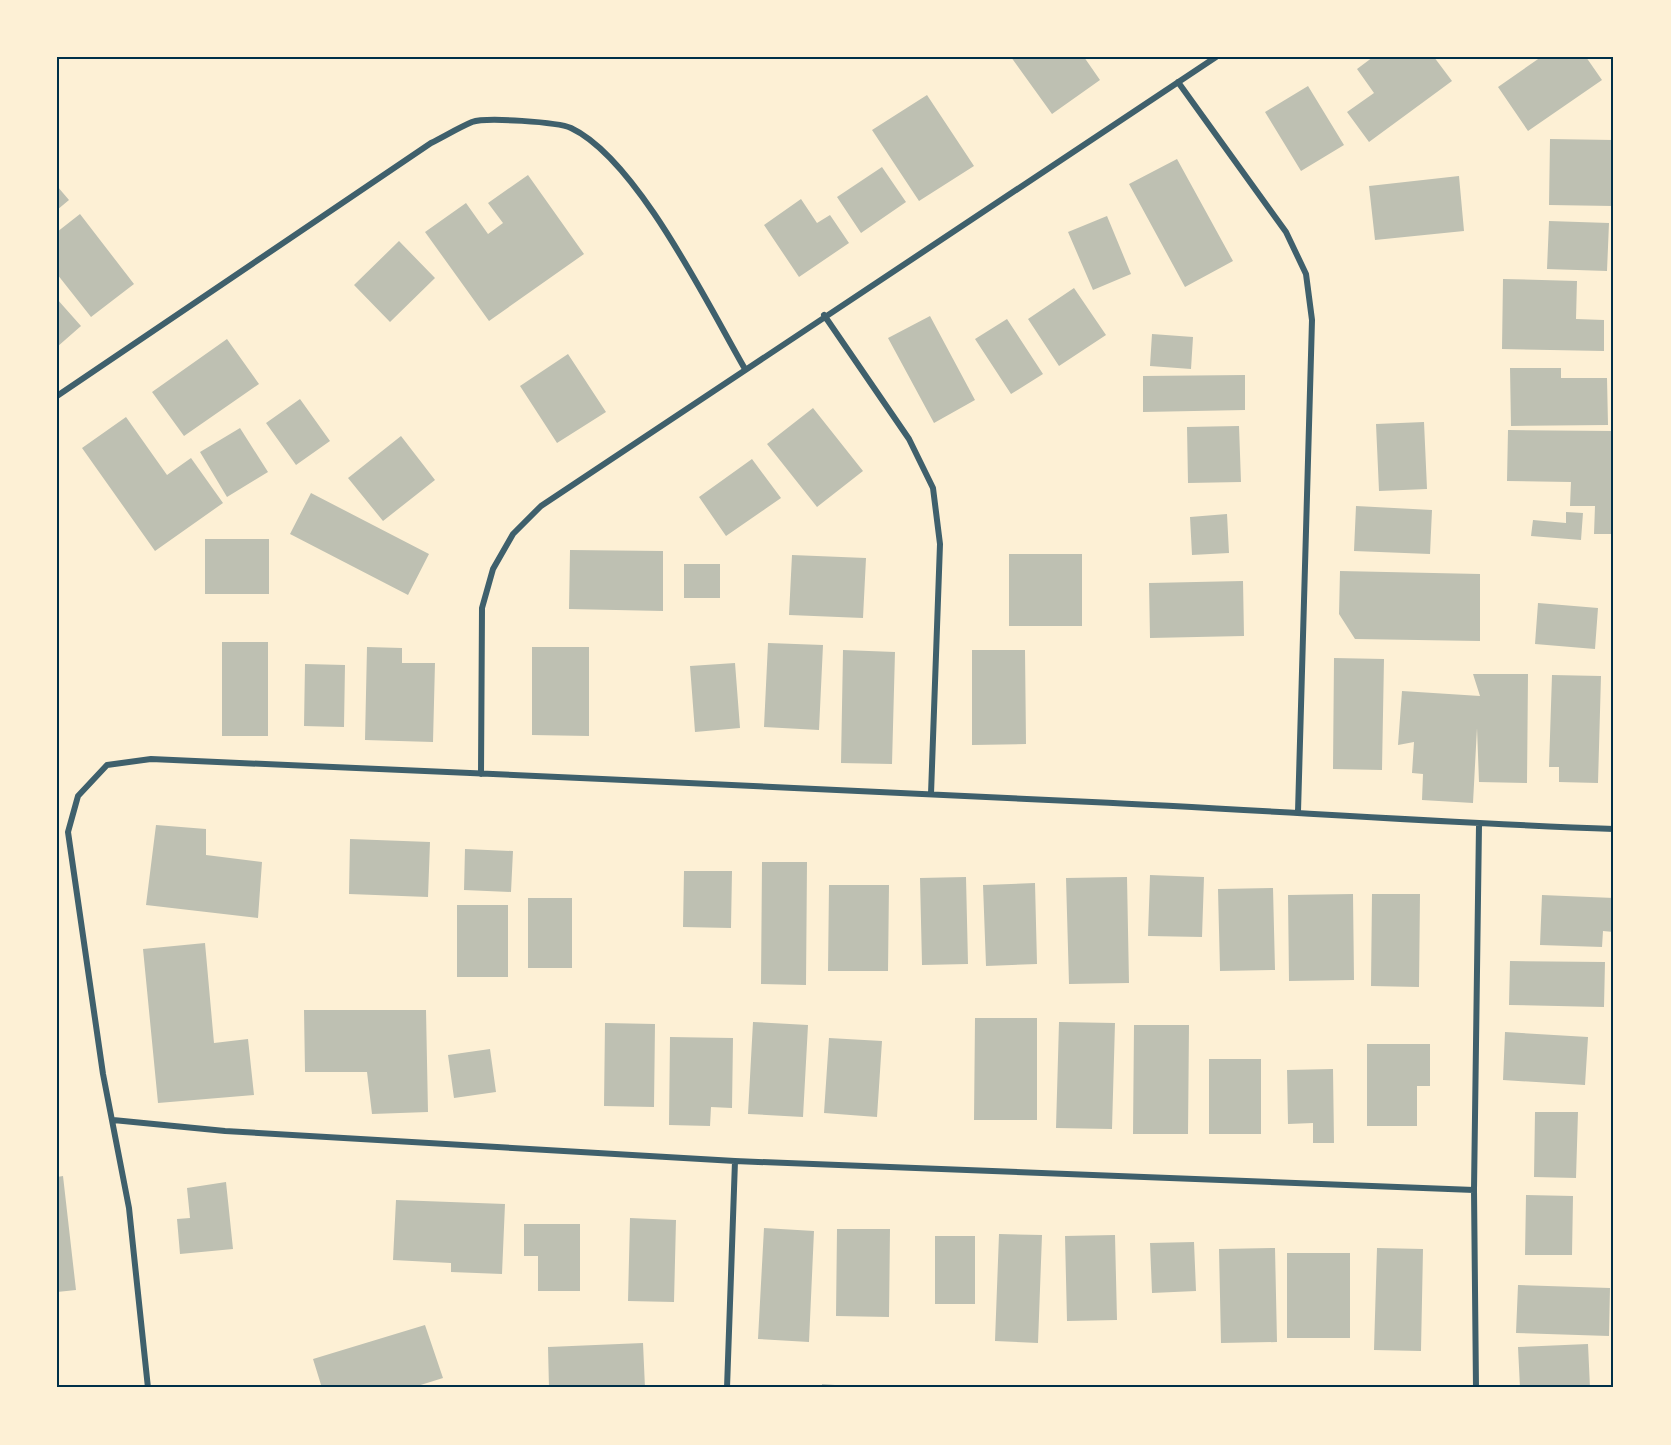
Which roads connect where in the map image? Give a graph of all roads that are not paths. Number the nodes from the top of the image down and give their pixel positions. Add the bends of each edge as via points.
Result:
1 (1216, 57) edge
2 (1178, 82) junction
3 (825, 315) junction
4 (745, 369) junction
5 (57, 396) edge
6 (481, 774) junction
7 (931, 794) junction
8 (1298, 812) junction
9 (1479, 825) junction
10 (1614, 829) edge
11 (113, 1120) junction
12 (735, 1161) junction
13 (1474, 1190) junction
14 (148, 1388) edge
15 (727, 1388) edge
16 (1476, 1388) edge

1 - 2 street
2 - 3 street
2 - 8 street via 1286,232 1306,274 1312,320
3 - 4 street
3 - 7 street via 909,439 933,488 940,544
4 - 5 street via 651,208 601,149 570,127 514,120 474,121 431,143
4 - 6 street via 541,506 513,534 493,569 482,608
6 - 7 street
6 - 11 street via 151,759 107,765 78,796 68,832
7 - 8 street
8 - 9 street
9 - 10 street
9 - 13 street
11 - 12 street via 225,1131
11 - 14 street via 129,1208
12 - 13 street
12 - 15 street
13 - 16 street

